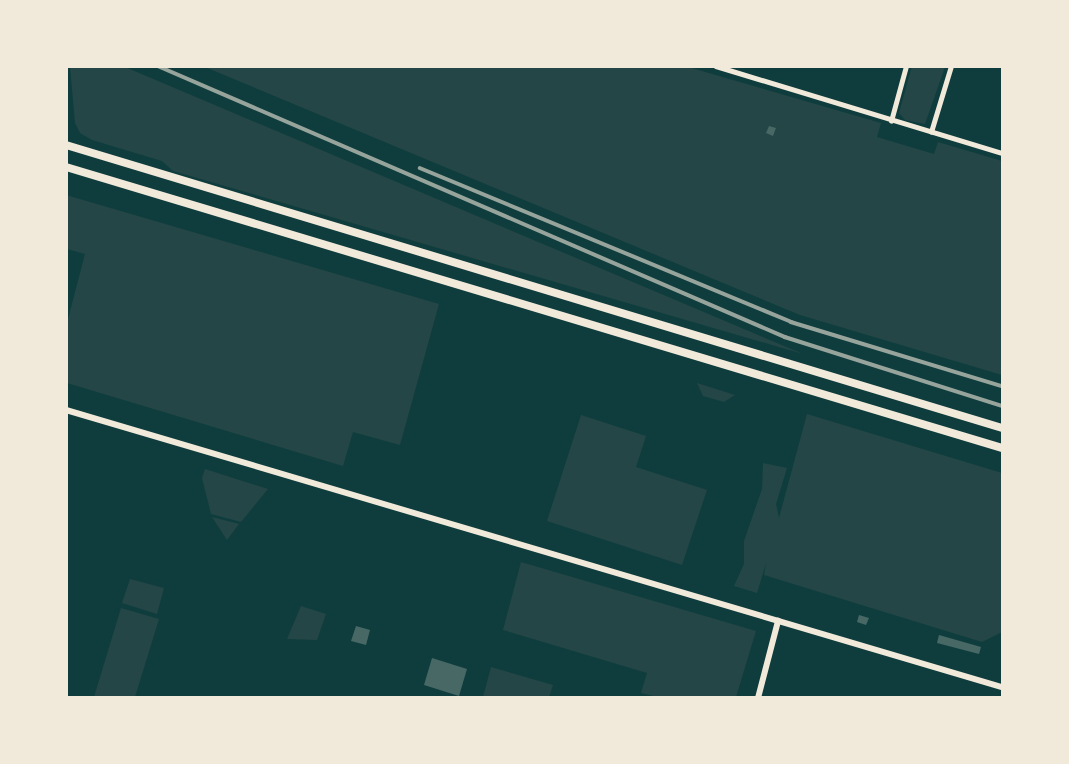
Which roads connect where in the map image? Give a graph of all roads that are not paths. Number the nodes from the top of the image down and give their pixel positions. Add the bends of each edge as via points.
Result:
1 (716, 66) edge
2 (906, 66) edge
3 (951, 66) edge
4 (891, 121) junction
5 (931, 132) junction
6 (66, 145) edge
7 (1003, 153) edge
8 (66, 167) edge
9 (66, 410) edge
10 (1003, 428) edge
11 (1003, 448) edge
12 (778, 621) junction
13 (1003, 687) edge
14 (758, 698) edge

1 - 4 street
2 - 4 street
3 - 5 street
4 - 5 street
5 - 7 street
6 - 10 main road
8 - 11 main road
9 - 12 street
12 - 13 street
12 - 14 street

